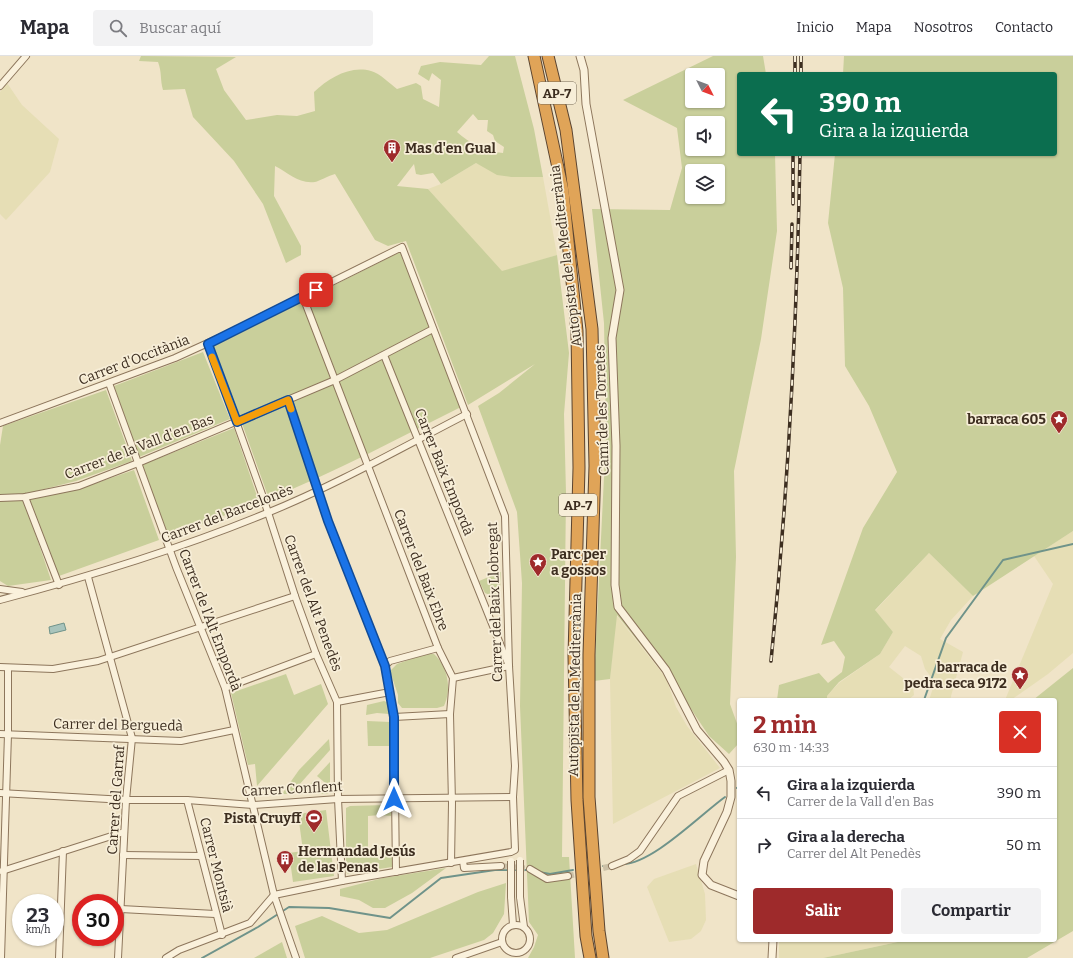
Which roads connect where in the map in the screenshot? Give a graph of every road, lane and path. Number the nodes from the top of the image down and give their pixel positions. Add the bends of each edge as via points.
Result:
1 (26, 56) edge
2 (534, 56) edge
3 (548, 56) edge
4 (580, 56) edge
5 (0, 86) edge
6 (402, 247) joint
7 (303, 297) junction
8 (433, 329) junction
9 (208, 344) junction
10 (384, 355) junction
11 (335, 380) junction
12 (109, 383) junction
13 (288, 400) junction
14 (468, 414) junction
15 (237, 422) junction
16 (0, 423) edge
17 (417, 440) junction
18 (138, 463) junction
19 (367, 466) junction
20 (318, 490) junction
21 (25, 497) junction
22 (0, 498) edge
23 (267, 514) junction
24 (170, 549) junction
25 (88, 577) junction
26 (59, 585) junction
27 (0, 589) edge
28 (29, 592) junction
29 (295, 596) junction
30 (0, 600) edge
31 (201, 626) junction
32 (438, 648) junction
33 (316, 654) junction
34 (111, 657) junction
35 (385, 666) junction
36 (509, 666) junction
37 (0, 667) edge
38 (8, 668) junction
39 (453, 678) junction
40 (225, 688) junction
41 (390, 692) junction
42 (337, 702) junction
43 (450, 714) junction
44 (394, 717) junction
45 (234, 730) junction
46 (0, 734) edge
47 (8, 734) junction
48 (132, 738) junction
49 (729, 770) junction
50 (3, 794) edge
51 (513, 797) junction
52 (338, 798) junction
53 (452, 798) junction
54 (394, 799) junction
55 (126, 800) junction
56 (187, 800) junction
57 (253, 805) junction
58 (124, 832) junction
59 (2, 845) edge
60 (63, 851) junction
61 (513, 852) junction
62 (124, 855) junction
63 (201, 856) junction
64 (463, 861) junction
65 (451, 863) junction
66 (501, 866) tunnel mouth
67 (612, 866) tunnel mouth
68 (530, 869) tunnel mouth
69 (2, 871) edge
70 (396, 872) junction
71 (568, 876) tunnel mouth
72 (342, 881) junction
73 (122, 894) edge
74 (274, 895) junction
75 (737, 895) edge
76 (124, 909) edge
77 (215, 914) junction
78 (513, 925) junction
79 (524, 927) junction
80 (222, 935) junction
81 (502, 942) junction
82 (773, 942) edge
83 (119, 946) edge
84 (526, 948) junction
85 (511, 955) edge
86 (1, 958) edge
87 (59, 958) edge
88 (118, 958) edge
89 (166, 958) edge
90 (296, 958) edge
91 (456, 958) edge
92 (523, 958) edge
93 (590, 958) edge
94 (604, 958) edge
95 (772, 958) edge

1 - 5 street
2 - 93 highway, Autopista de la Mediterrània / AP-7 via 563,191 577,331 579,468 574,656 576,792 586,936
3 - 94 highway, Autopista de la Mediterrània / AP-7 via 566,130 592,329 595,466 589,655 589,797 599,931
4 - 49 street, Camí de les Torretes via 584,70 586,104 620,290 612,338 618,607 666,670 691,721
6 - 7 street, Carrer d'Occitània
6 - 8 street, Carrer del Baix Llobregat
7 - 9 street, Carrer d'Occitània
7 - 11 street, Carrer del Baix Ebre
8 - 10 street, Carrer de la Vall d'en Bas
8 - 14 street, Carrer del Baix Llobregat
9 - 12 street, Carrer d'Occitània
9 - 15 street, Carrer del Alt Penedès
10 - 11 street, Carrer de la Vall d'en Bas
10 - 17 street, Carrer Baix Empordà
11 - 13 street, Carrer de la Vall d'en Bas
11 - 19 street, Carrer del Baix Ebre
12 - 16 street, Carrer d'Occitània
12 - 18 street, Carrer de l'Alt Empordà
13 - 15 street, Carrer de la Vall d'en Bas
13 - 20 street
14 - 17 street, Carrer del Barcelonès
14 - 36 street, Carrer del Baix Llobregat via 505,516
15 - 18 street, Carrer de la Vall d'en Bas
15 - 23 street, Carrer del Alt Penedès
17 - 19 street, Carrer del Barcelonès
17 - 36 street, Carrer Baix Empordà
18 - 21 street, Carrer de la Vall d'en Bas via 79,486
18 - 24 street, Carrer de l'Alt Empordà
19 - 20 street, Carrer del Barcelonès
19 - 32 street, Carrer del Baix Ebre
20 - 23 street, Carrer del Barcelonès
20 - 35 street
21 - 22 street, Carrer de la Vall d'en Bas
21 - 26 street
23 - 24 street, Carrer del Barcelonès
23 - 29 street, Carrer del Alt Penedès
24 - 25 street, Carrer del Barcelonès
24 - 31 street, Carrer de l'Alt Empordà
25 - 26 street, Carrer del Barcelonès
25 - 34 street, Carrer del Garraf
26 - 28 street, Carrer del Barcelonès
27 - 28 street, Carrer del Barcelonès
28 - 30 street, Carrer del Barcelonès
29 - 31 street
29 - 33 street, Carrer del Alt Penedès
31 - 34 street
31 - 40 street, Carrer de l'Alt Empordà
32 - 35 street via 390,661
32 - 39 street, Carrer del Baix Ebre
33 - 40 street
33 - 42 street, Carrer del Alt Penedès
34 - 38 street via 53,669
34 - 48 street, Carrer del Garraf
35 - 41 street
36 - 39 street
36 - 51 street, Carrer del Baix Llobregat via 515,766
37 - 38 street
38 - 47 street
39 - 43 street
40 - 45 street, Carrer de l'Alt Empordà
41 - 42 street
41 - 44 street
42 - 52 street, Carrer del Alt Penedès
43 - 44 street
43 - 53 street
44 - 54 street
45 - 48 street, Carrer del Berguedà via 181,741
45 - 57 street, Carrer de l'Alt Empordà
46 - 47 street, Carrer del Berguedà
47 - 48 street, Carrer del Berguedà
47 - 50 street
48 - 55 street, Carrer del Garraf
49 - 67 street via 678,796 640,851 630,859
49 - 75 street, Camí de les Torretes via 731,797 727,812 704,861 702,875 711,885
50 - 55 street, Carrer Conflent
50 - 59 street
51 - 53 street, Carrer Conflent
51 - 61 street, Carrer del Baix Llobregat
52 - 54 street, Carrer Conflent
52 - 57 street, Carrer Conflent
52 - 72 street, Carrer del Alt Penedès
53 - 54 street, Carrer Conflent
53 - 65 street
54 - 70 street
55 - 56 street, Carrer Conflent
55 - 58 street, Carrer del Garraf
56 - 57 street, Carrer Conflent
56 - 63 street, Carrer Montsià
57 - 74 street, Carrer de l'Alt Empordà
58 - 60 street
58 - 62 street, Carrer del Garraf
59 - 69 street
60 - 69 street
60 - 87 street
61 - 64 street
61 - 78 street, bridge
61 - 79 street, bridge via 520,860 520,897
62 - 63 street
62 - 73 street, Carrer del Garraf
63 - 77 street, Carrer Montsià
64 - 65 street
64 - 66 street via 464,868
65 - 70 street
68 - 71 street via 547,879
69 - 86 street
70 - 72 street
72 - 74 street
74 - 80 street via 250,923
74 - 90 street, Carrer de l'Alt Empordà
76 - 77 street
77 - 80 street, Carrer Montsià
78 - 79 street
78 - 81 street via 505,929
79 - 84 street via 530,937
80 - 89 street via 180,950
81 - 85 street
81 - 91 street
82 - 95 street
83 - 88 street, Carrer del Garraf
84 - 85 street
84 - 92 street

